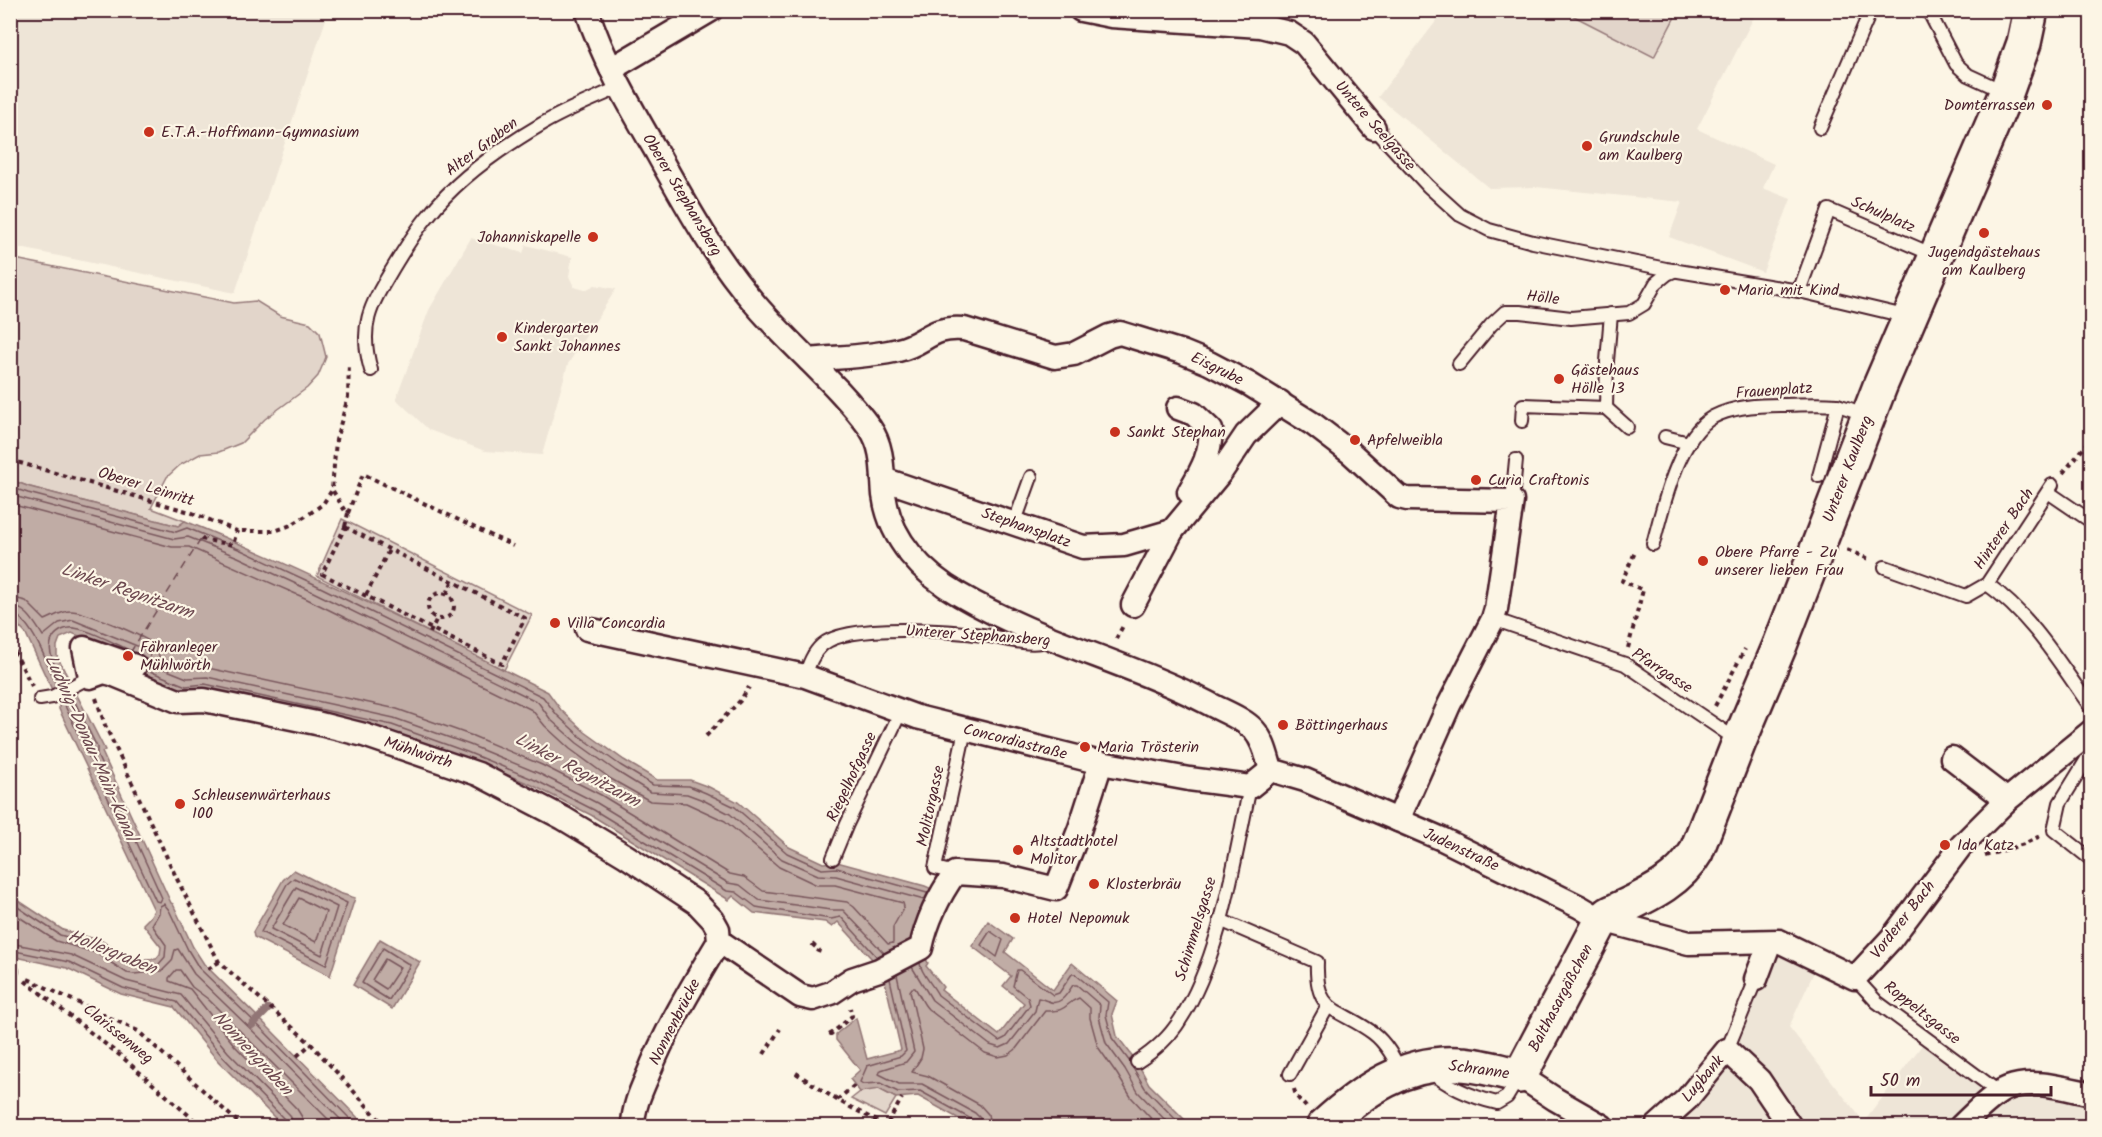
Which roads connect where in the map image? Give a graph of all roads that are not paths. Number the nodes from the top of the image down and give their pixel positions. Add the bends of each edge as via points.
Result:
1 (587, 10) edge
2 (711, 10) edge
3 (1081, 10) edge
4 (1871, 10) edge
5 (1928, 10) edge
6 (2031, 11) edge
7 (615, 78) junction
8 (2006, 93) junction
9 (1374, 128) joint
10 (1820, 128) dead end
11 (1937, 256) junction
12 (1671, 269) junction
13 (1798, 291) junction
14 (1611, 314) junction
15 (1909, 317) junction
16 (809, 360) junction
17 (1459, 364) dead end
18 (371, 370) dead end
19 (1280, 402) junction
20 (1838, 405) junction
21 (1178, 408) dead end
22 (1606, 408) junction
23 (1868, 416) junction
24 (1522, 421) dead end
25 (1627, 427) dead end
26 (1665, 437) dead end
27 (1689, 443) junction
28 (1516, 460) dead end
29 (1819, 476) dead end
30 (1031, 477) dead end
31 (883, 479) junction
32 (1512, 501) junction
33 (2091, 522) edge
34 (1014, 524) junction
35 (1178, 524) junction
36 (1653, 544) road end
37 (1885, 567) road end
38 (1987, 584) junction
39 (1133, 605) dead end
40 (1493, 619) junction
41 (587, 629) dead end
42 (1050, 639) junction
43 (135, 666) dead end
44 (805, 676) junction
45 (83, 681) junction
46 (46, 698) road end
47 (2091, 709) edge
48 (901, 711) junction
49 (965, 730) junction
50 (2091, 731) edge
51 (1739, 741) junction
52 (2091, 751) edge
53 (1952, 758) dead end
54 (1101, 764) junction
55 (1271, 770) junction
56 (1250, 787) junction
57 (2007, 800) junction
58 (1398, 820) junction
59 (833, 858) dead end
60 (2091, 860) edge
61 (955, 873) junction
62 (1220, 920) junction
63 (1602, 920) junction
64 (716, 930) junction
65 (1774, 941) junction
66 (1854, 978) junction
67 (1756, 979) joint
68 (1328, 1006) junction
69 (1727, 1050) junction
70 (1137, 1062) dead end
71 (1413, 1069) junction
72 (1290, 1074) dead end
73 (1520, 1076) junction
74 (2000, 1093) junction
75 (2091, 1094) edge
76 (1315, 1117) edge
77 (633, 1126) edge
78 (1602, 1126) edge
79 (1657, 1126) edge
80 (1790, 1126) edge
81 (1961, 1126) edge

1 - 7 street, Oberer Stephansberg
2 - 7 street
3 - 9 street, Untere Seelgasse via 1112,16 1260,26 1289,33 1304,43
4 - 10 lane
5 - 8 lane via 1956,64 1968,75
6 - 8 street, Unterer Kaulberg
7 - 16 street, Oberer Stephansberg via 723,264
7 - 18 lane, Alter Graben via 505,148 464,179 429,214 370,308 364,337
8 - 11 street, Unterer Kaulberg
9 - 12 lane, Untere Seelgasse via 1460,215 1489,230
11 - 13 lane, Schulplatz via 1829,210
11 - 15 street, Unterer Kaulberg
12 - 13 lane
12 - 14 lane, Hölle via 1638,309
13 - 15 lane
14 - 17 lane, Hölle via 1571,318 1505,312
14 - 22 lane
15 - 23 street, Unterer Kaulberg
16 - 19 street, Eisgrube via 900,350 938,330 951,328 1054,357 1074,354 1120,333 1209,363
16 - 31 street, Oberer Stephansberg via 870,429 878,442
19 - 32 street, Eisgrube via 1351,453 1399,497
19 - 35 street via 1245,435 1221,472
20 - 23 lane, Frauenplatz
20 - 27 lane, Frauenplatz via 1738,408 1713,417
20 - 29 lane
21 - 35 street via 1194,414 1211,430 1204,467
22 - 24 lane via 1523,405
22 - 25 lane
23 - 51 street, Unterer Kaulberg
26 - 27 lane
27 - 36 lane, Frauenplatz via 1670,482
28 - 32 lane
30 - 34 lane
31 - 34 street, Stephansplatz
31 - 42 street, Oberer Stephansberg via 894,527 929,574 962,596
32 - 40 street
33 - 38 lane, Hinterer Bach via 2050,488
34 - 35 street, Stephansplatz via 1083,547 1124,545
35 - 39 street
37 - 38 lane, Hinterer Bach via 1966,596
38 - 47 lane, Hinterer Bach via 2035,627
40 - 51 lane, Pfarrgasse via 1625,664
40 - 58 street via 1449,705
41 - 44 street, Concordiastraße
42 - 44 lane, Unterer Stephansberg via 1040,643 931,630 845,634 823,644 810,659
42 - 55 street, Unterer Stephansberg via 1174,686 1242,721 1254,729
43 - 45 street via 84,648
44 - 48 street, Concordiastraße
45 - 46 lane, Mühlwörth
45 - 64 street, Mühlwörth via 104,672 178,701 204,700 345,730 478,774 626,856 697,903
48 - 49 street, Concordiastraße
48 - 59 lane, Riegelhofgasse
49 - 54 street, Concordiastraße
49 - 61 lane, Molitorgasse via 935,868
50 - 57 street, Vorderer Bach
51 - 63 street, Unterer Kaulberg via 1690,863 1665,885
52 - 60 lane via 2060,803 2054,830
53 - 57 street
54 - 56 street, Concordiastraße
54 - 61 street via 1056,889 1003,876
55 - 56 street
55 - 58 street, Judenstraße via 1305,780
56 - 62 lane, Schimmelsgasse
57 - 66 street, Vorderer Bach via 1949,861 1891,939
58 - 63 street, Judenstraße
61 - 64 street, Mühlwörth via 941,893 921,948 813,999 807,999
62 - 68 lane via 1317,962 1316,982
62 - 70 lane, Schimmelsgasse via 1205,969 1179,1022 1158,1047
63 - 65 street, Judenstraße via 1689,943
63 - 73 street, Balthasargäßchen
64 - 77 street, Nonnenbrücke via 658,1050 638,1100
65 - 66 street
65 - 67 street
66 - 74 lane, Roppeltsgasse via 1877,1002
67 - 69 lane
68 - 71 lane via 1375,1035
68 - 72 lane
69 - 79 street, Lugbank via 1687,1099
69 - 80 street, Lugbank via 1759,1080
71 - 73 street, Schranne via 1460,1064
71 - 76 street, Schranne
73 - 78 street, Schranne
74 - 75 street via 2021,1085 2042,1085
74 - 81 street

